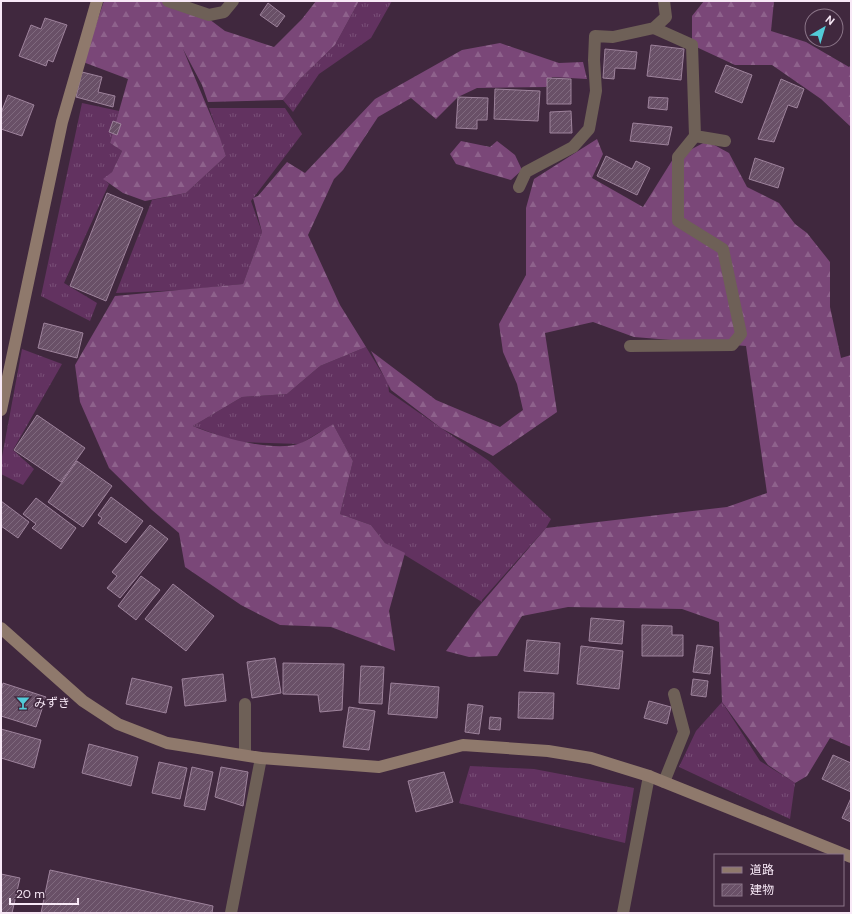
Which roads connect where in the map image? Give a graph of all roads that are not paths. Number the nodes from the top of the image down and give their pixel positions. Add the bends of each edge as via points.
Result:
1 (97, 1) edge
2 (168, 1) edge
3 (233, 1) edge
4 (664, 1) edge
5 (654, 28) junction
6 (694, 136) junction
7 (725, 141) dead end
8 (519, 187) dead end
9 (630, 346) dead end
10 (1, 410) edge
11 (1, 628) edge
12 (674, 694) dead end
13 (245, 704) dead end
14 (245, 755) junction
15 (261, 758) junction
16 (649, 776) junction
17 (664, 782) junction
18 (844, 854) edge
19 (232, 913) edge
20 (623, 913) edge

1 - 10 street via 62,122
2 - 3 street via 209,15 224,12
4 - 5 street via 666,17
5 - 6 street via 692,45
5 - 8 street via 614,36 595,36 596,90 589,129 573,147 526,172
6 - 7 street
6 - 9 street via 678,157 678,220 723,249 741,334 732,345
11 - 14 street via 83,701 118,724 167,743
12 - 17 street via 684,732
13 - 14 street
14 - 15 street
15 - 16 street via 379,767 463,745 548,751 591,758
15 - 19 street
16 - 17 street
16 - 20 street
17 - 18 street

